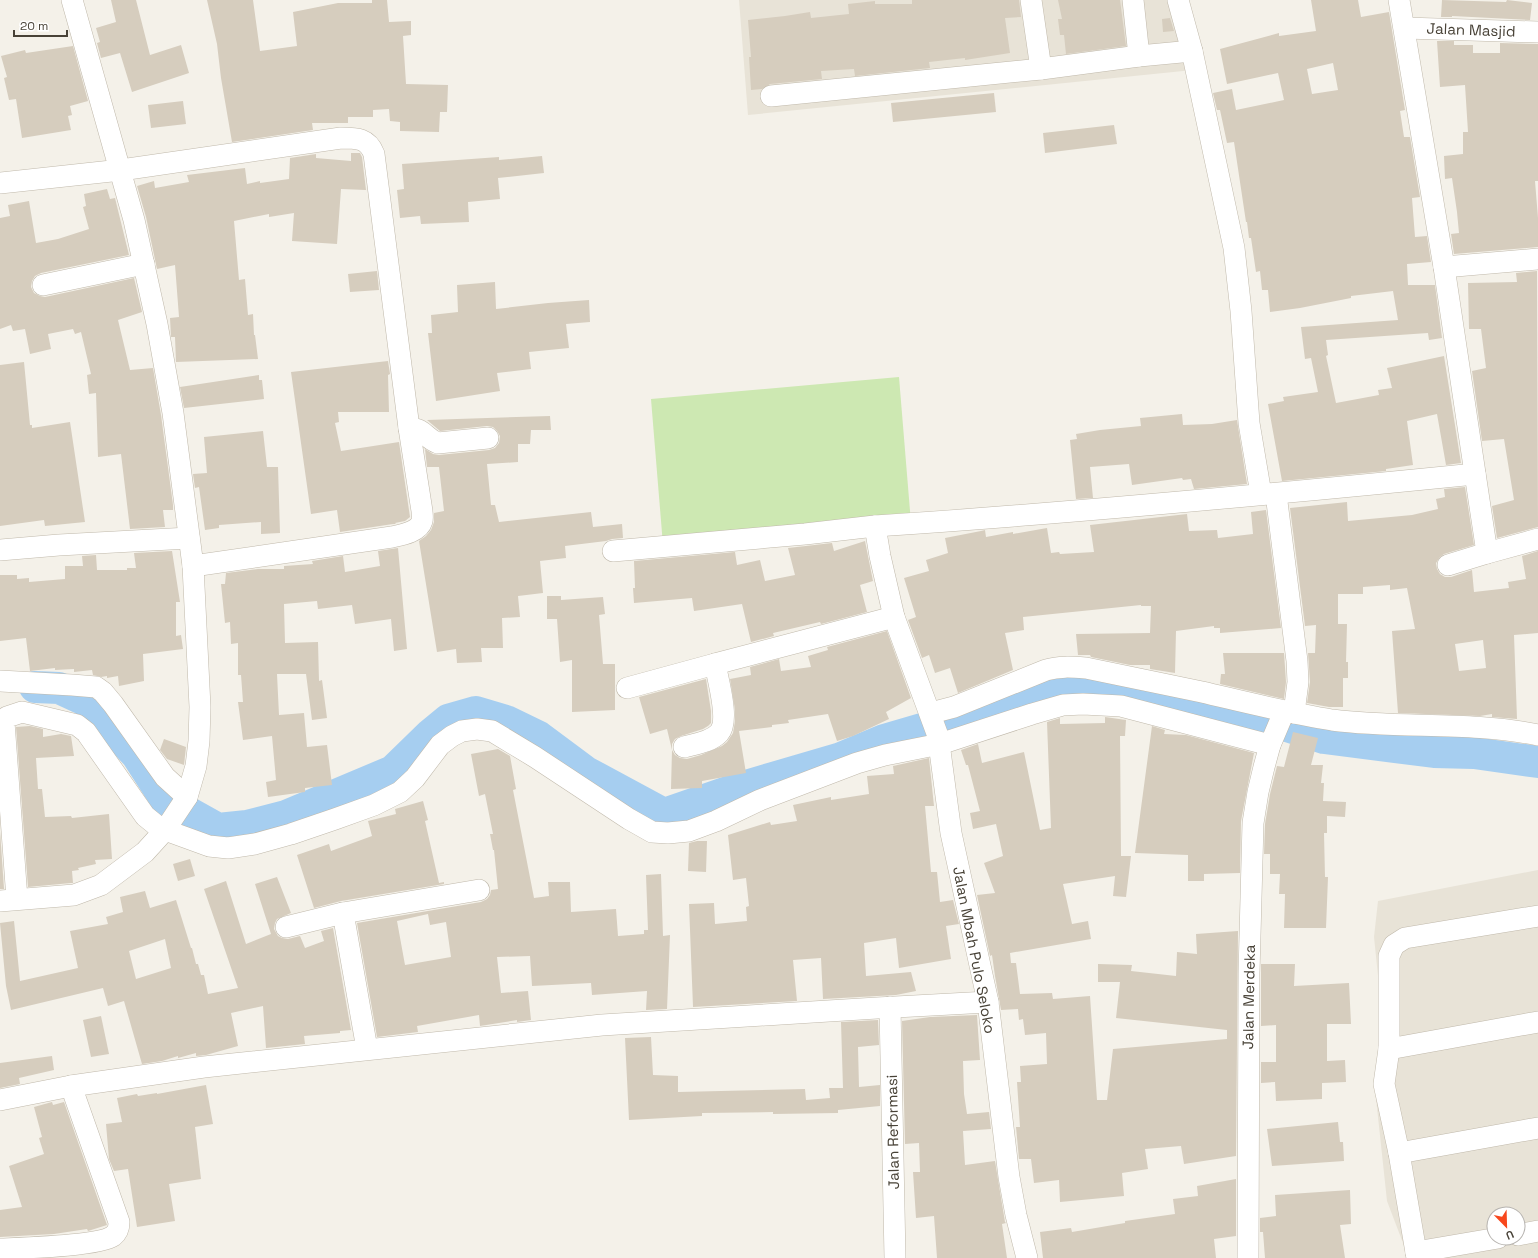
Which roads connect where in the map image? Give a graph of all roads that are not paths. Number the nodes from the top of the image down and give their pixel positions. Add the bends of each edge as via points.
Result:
1 (72, 0) edge
2 (1031, 0) edge
3 (1133, 0) edge
4 (1178, 0) edge
5 (1399, 0) edge
6 (1405, 28) junction
7 (1538, 32) edge
8 (1192, 51) junction
9 (1139, 56) junction
10 (1041, 70) junction
11 (771, 96) dead end
12 (121, 170) junction
13 (0, 184) edge
14 (1538, 259) edge
15 (144, 264) junction
16 (1444, 267) junction
17 (43, 285) dead end
18 (409, 428) junction
19 (488, 438) dead end
20 (1475, 474) junction
21 (1269, 494) junction
22 (875, 526) junction
23 (189, 538) junction
24 (1538, 540) edge
25 (0, 550) edge
26 (613, 551) dead end
27 (1488, 553) junction
28 (1448, 565) dead end
29 (194, 566) junction
30 (894, 617) junction
31 (715, 664) junction
32 (0, 682) edge
33 (627, 688) dead end
34 (1286, 714) junction
35 (935, 728) junction
36 (1538, 736) edge
37 (1271, 742) junction
38 (684, 747) dead end
39 (186, 800) junction
40 (166, 828) junction
41 (479, 890) dead end
42 (8, 900) edge
43 (343, 914) junction
44 (1538, 916) edge
45 (286, 927) dead end
46 (988, 1002) junction
47 (890, 1007) junction
48 (1538, 1022) edge
49 (367, 1049) junction
50 (1388, 1049) junction
51 (70, 1086) junction
52 (0, 1100) edge
53 (1538, 1128) edge
54 (1399, 1153) junction
55 (1538, 1231) edge
56 (1526, 1233) edge
57 (1486, 1241) edge
58 (0, 1249) edge
59 (1417, 1255) edge
60 (895, 1258) edge
61 (1027, 1258) edge
62 (1248, 1258) edge

1 - 12 street
2 - 10 street
3 - 9 street
4 - 8 street, Jalan Merdeka
5 - 6 street
6 - 7 street, Jalan Masjid
6 - 16 street
8 - 9 street
8 - 21 street, Jalan Merdeka via 1234,248 1249,423
9 - 10 street
10 - 11 street
12 - 13 street
12 - 15 street
12 - 18 street via 341,138 363,140 371,146
14 - 16 street
15 - 17 street
15 - 23 street via 173,413
16 - 20 street
18 - 19 street via 422,431 438,443
18 - 29 street via 422,511 422,521 418,527 392,537
20 - 21 street
20 - 27 street
21 - 22 street
21 - 34 street, Jalan Merdeka via 1297,661 1298,682
22 - 26 street
22 - 30 street, Jalan Mbah Pulo Seloko
23 - 25 street
23 - 29 street
24 - 27 street
27 - 28 street
29 - 39 street via 200,741
30 - 31 street
30 - 35 street, Jalan Mbah Pulo Seloko
31 - 33 street
31 - 38 street via 724,714 723,726 712,738
32 - 39 street via 96,687 113,704 165,777
34 - 35 street via 1202,692 1086,668 1055,667 954,707
34 - 36 street via 1334,720 1473,727
34 - 37 street, Jalan Merdeka
35 - 37 street via 1032,714 1063,705 1083,704 1121,706
35 - 40 street via 885,755 760,800 689,831 652,832 492,731 477,729 462,731 440,745 415,778 400,792 374,805 291,834 228,848 209,846
35 - 46 street, Jalan Mbah Pulo Seloko via 951,833
37 - 62 street, Jalan Merdeka via 1253,823 1249,981
39 - 40 street
40 - 42 street via 145,852 101,885 74,895
40 - 42 street via 156,825 145,816 81,728 32,714 13,714 4,722
41 - 43 street
43 - 45 street
43 - 49 street
44 - 50 street via 1404,938 1394,945 1389,956
46 - 47 street
46 - 61 street, Jalan Mbah Pulo Seloko via 1009,1177
47 - 49 street via 602,1025
47 - 60 street, Jalan Reformasi
48 - 50 street
49 - 51 street via 204,1067
50 - 54 street via 1384,1084
51 - 52 street
51 - 58 street via 119,1222 119,1229 105,1240
53 - 54 street
54 - 59 street
55 - 56 street
57 - 59 street

